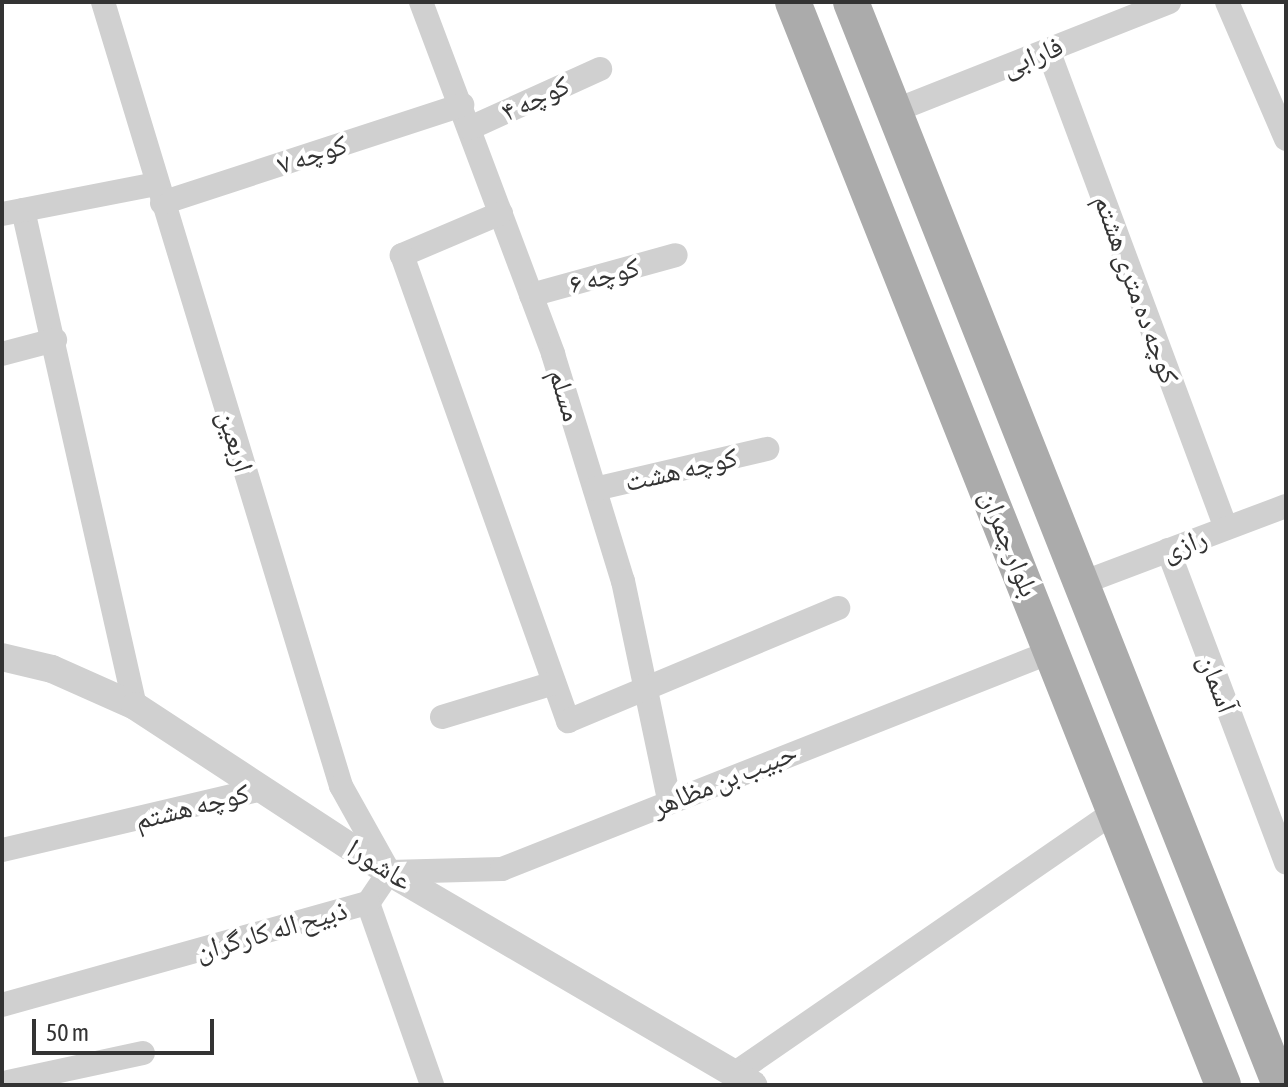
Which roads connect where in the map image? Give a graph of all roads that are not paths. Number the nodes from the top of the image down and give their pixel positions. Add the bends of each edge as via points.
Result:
1 (103, 2) edge
2 (421, 2) edge
3 (793, 2) edge
4 (851, 2) edge
5 (1169, 2) edge
6 (1227, 2) edge
7 (1141, 7) edge
8 (1048, 50) junction
9 (600, 69) dead end
10 (462, 105) junction
11 (894, 111) junction
12 (470, 128) junction
13 (1286, 139) edge
14 (159, 194) junction
15 (12, 212) edge
16 (501, 213) junction
17 (676, 255) dead end
18 (531, 295) junction
19 (55, 340) junction
20 (2, 354) edge
21 (767, 449) dead end
22 (595, 489) junction
23 (1286, 506) edge
24 (1226, 528) junction
25 (1168, 550) junction
26 (1082, 583) junction
27 (838, 608) dead end
28 (1053, 651) junction
29 (2, 657) edge
30 (554, 683) junction
31 (645, 688) junction
32 (135, 706) junction
33 (442, 717) dead end
34 (263, 789) junction
35 (669, 800) junction
36 (1116, 810) junction
37 (1277, 812) edge
38 (2, 850) edge
39 (1286, 862) edge
40 (389, 872) junction
41 (368, 903) junction
42 (2, 1005) edge
43 (143, 1053) dead end
44 (6, 1076) edge
45 (743, 1079) edge
46 (432, 1085) edge
47 (1223, 1085) edge
48 (1280, 1085) edge

1 - 14 street, اربعین
2 - 10 street, مسلم
3 - 28 main road, بلوار چمران
4 - 11 main road, بلوار چمران
5 - 7 street, فارابی
6 - 13 street
7 - 8 street, فارابی
8 - 11 street, فارابی
8 - 24 street, کوچه ده متری هشتم
9 - 12 street, کوچه ۴
10 - 12 street, مسلم
10 - 14 street, کوچه ۷
11 - 26 main road, بلوار چمران
12 - 16 street, مسلم
14 - 15 street, کوچه ۷
14 - 40 street, اربعین via 341,786
15 - 19 street
16 - 18 street, مسلم
16 - 30 street via 402,255
17 - 18 street, کوچه ۶
18 - 22 street, مسلم
19 - 20 street
19 - 32 street
21 - 22 street, کوچه هشت
22 - 31 street, مسلم
23 - 24 street, رازی
24 - 25 street, رازی
25 - 26 street, رازی
25 - 37 street, آسمان
26 - 48 main road, بلوار چمران
27 - 31 street
28 - 35 street, حبیب بن مظاهر
28 - 36 main road, بلوار چمران
29 - 32 street, عاشورا via 52,669
30 - 31 street via 568,721
30 - 33 street
31 - 35 street, مسلم
32 - 34 street, عاشورا
34 - 38 street, کوچه هشتم
34 - 40 street, عاشورا
35 - 40 street, حبیب بن مظاهر via 502,869
36 - 45 street
36 - 47 main road, بلوار چمران
37 - 39 street, آسمان
40 - 41 street
40 - 45 street, عاشورا
41 - 42 street, ذبیح اله کارگران
41 - 46 street
43 - 44 street

